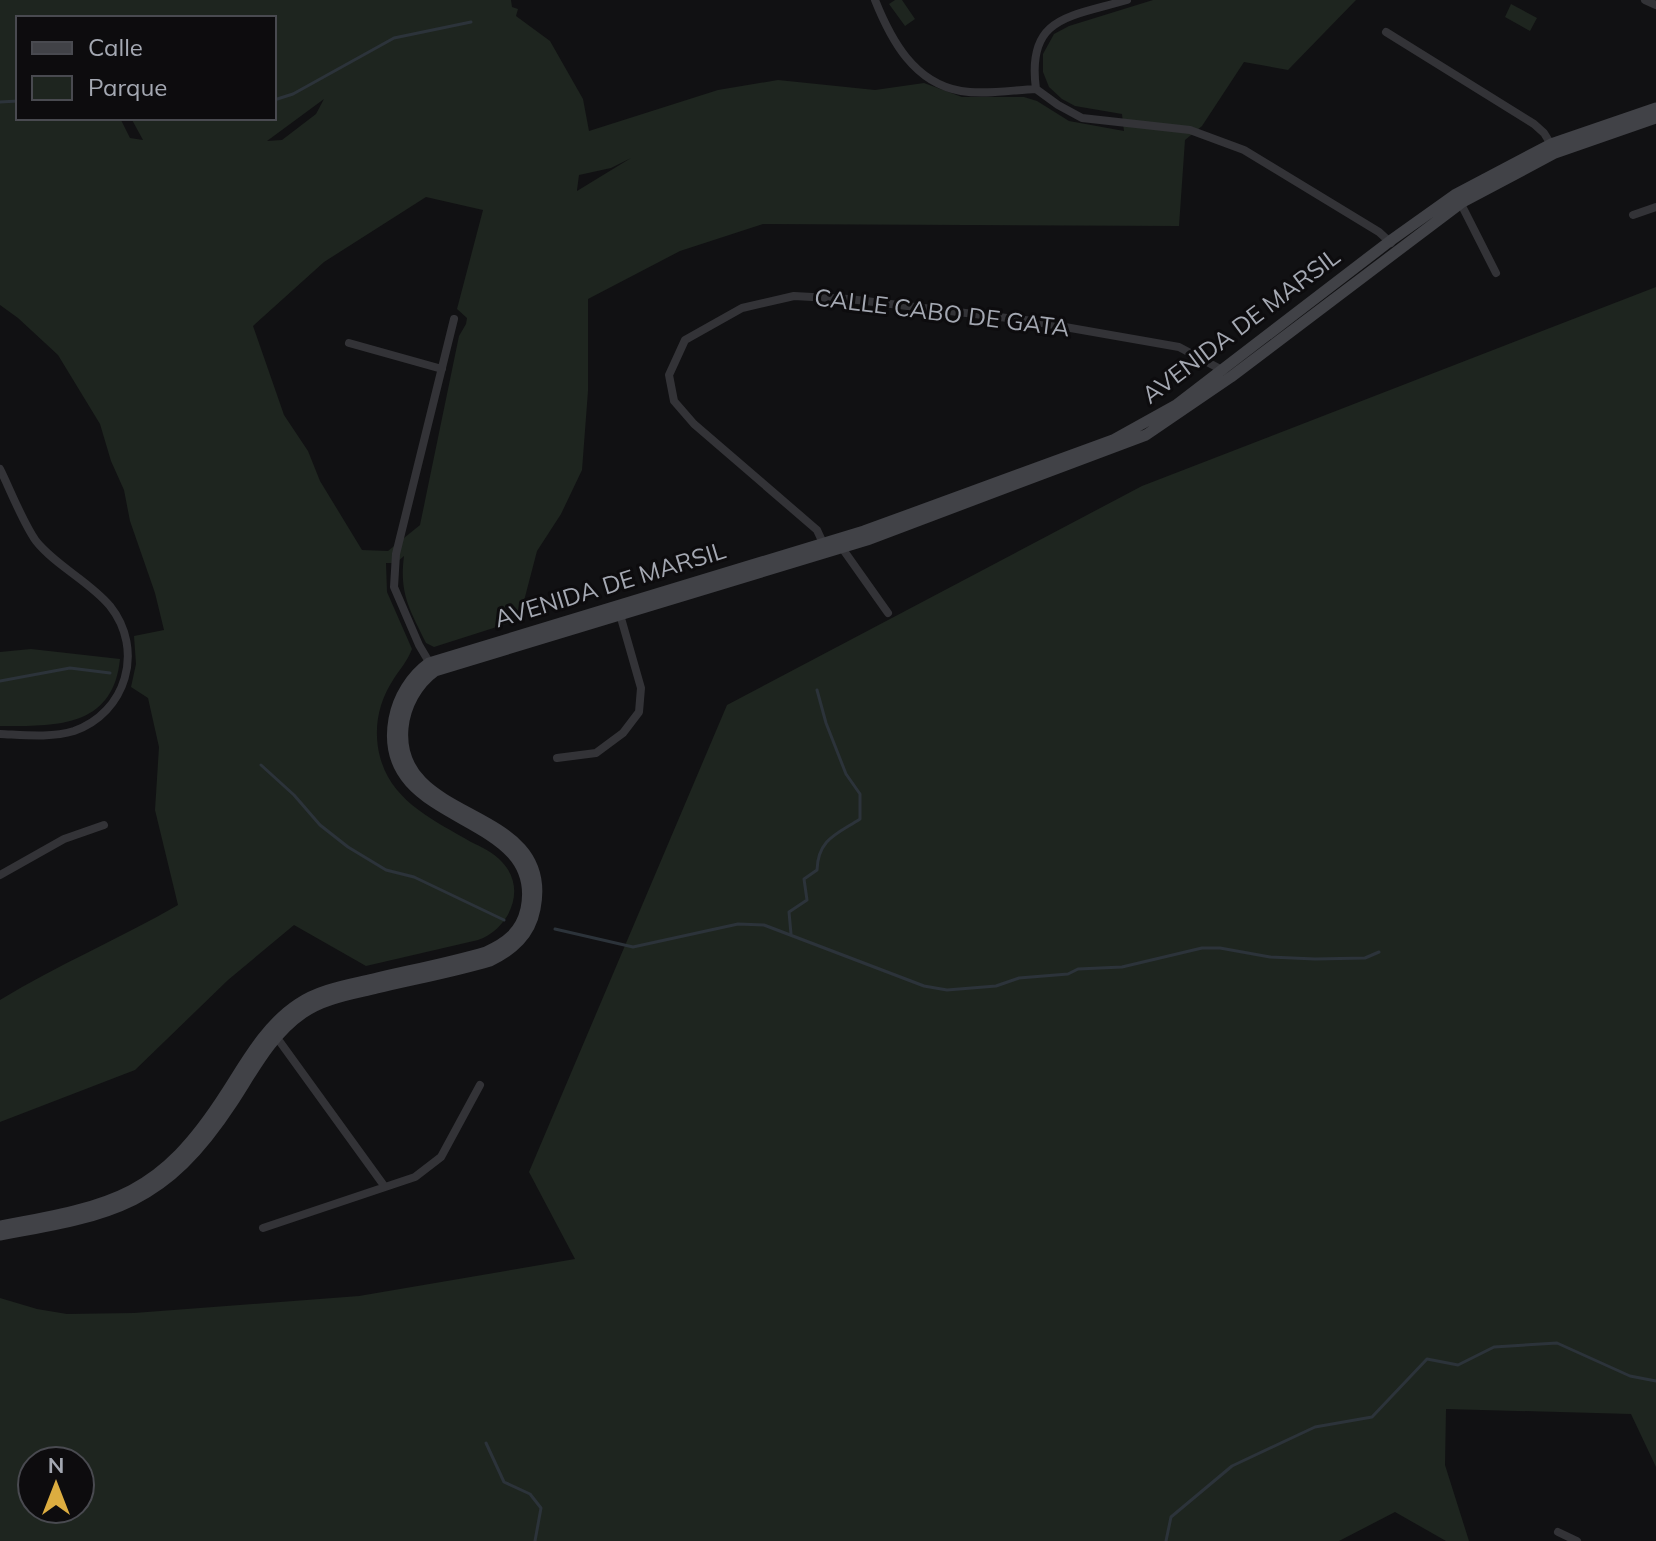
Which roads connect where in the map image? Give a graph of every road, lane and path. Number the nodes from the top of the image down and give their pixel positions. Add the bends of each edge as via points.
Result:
1 (875, 0) edge
2 (1127, 0) edge
3 (1645, 0) edge
4 (1656, 5) edge
5 (1386, 32) dead end
6 (1036, 89) junction
7 (1656, 108) edge
8 (1656, 118) edge
9 (1553, 148) junction
10 (1459, 198) junction
11 (1656, 207) edge
12 (1633, 215) dead end
13 (1394, 245) junction
14 (1496, 273) dead end
15 (454, 319) dead end
16 (349, 343) dead end
17 (442, 369) junction
18 (1227, 374) junction
19 (0, 469) edge
20 (823, 543) junction
21 (842, 548) junction
22 (619, 611) junction
23 (888, 613) dead end
24 (432, 667) junction
25 (0, 734) edge
26 (557, 758) dead end
27 (104, 825) dead end
28 (0, 875) edge
29 (273, 1032) junction
30 (480, 1085) dead end
31 (385, 1187) junction
32 (0, 1226) edge
33 (263, 1228) dead end
34 (0, 1235) edge
35 (1558, 1532) dead end
36 (1577, 1541) edge

1 - 6 street via 888,34 908,62 940,84 961,91
2 - 6 street via 1063,19 1044,33 1036,48
3 - 4 street
5 - 9 street via 1534,124
6 - 13 street via 1082,118 1190,130 1244,150
7 - 9 street, AVENIDA DE MARSIL
8 - 9 street, AVENIDA DE MARSIL
9 - 10 street, AVENIDA DE MARSIL
10 - 13 street, AVENIDA DE MARSIL
10 - 14 street
11 - 12 street
13 - 18 street, AVENIDA DE MARSIL
15 - 17 street
16 - 17 street
17 - 24 street via 396,554 394,587
18 - 20 street, AVENIDA DE MARSIL via 1113,440
18 - 20 street, CALLE CABO DE GATA via 1179,347 1025,320 794,296 742,308 685,340 669,375 674,401 817,530
18 - 21 street, AVENIDA DE MARSIL via 1146,435
19 - 25 street via 36,541 109,605 128,645 124,686 96,720 61,733
20 - 22 street, AVENIDA DE MARSIL
21 - 22 street, AVENIDA DE MARSIL
21 - 23 street
22 - 24 street, AVENIDA DE MARSIL
22 - 26 street via 641,688 639,712 623,733 596,753
24 - 29 street via 408,706 404,750 419,781 508,835 529,858 538,887 531,924 517,944 490,961 321,1003
27 - 28 street via 64,839
29 - 31 street
29 - 32 street via 201,1132 152,1180 104,1203
29 - 34 street via 209,1138 176,1174 107,1213
30 - 31 street via 441,1157 415,1177
31 - 33 street
35 - 36 street

